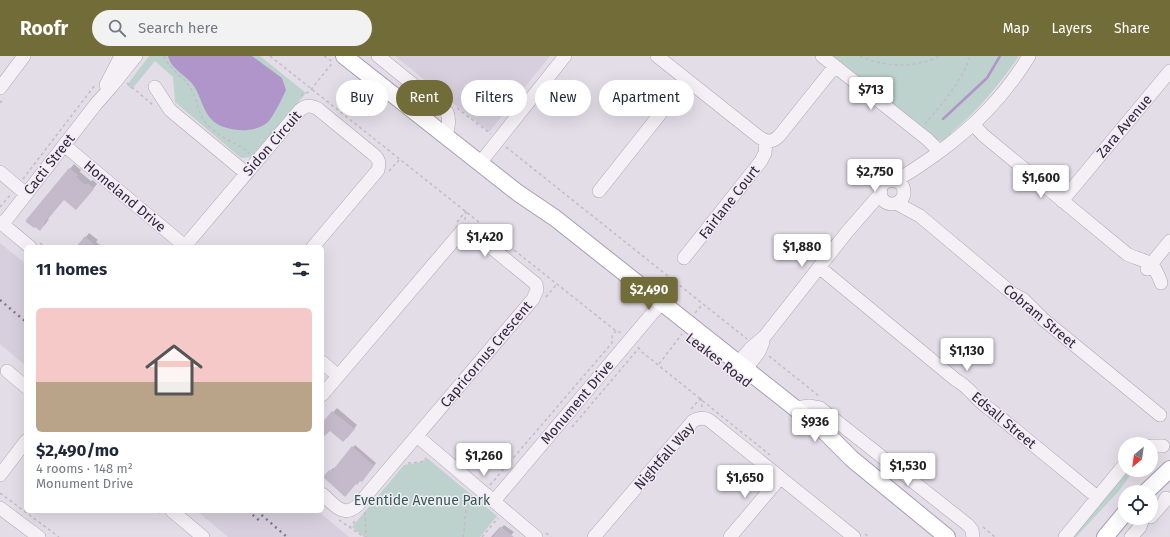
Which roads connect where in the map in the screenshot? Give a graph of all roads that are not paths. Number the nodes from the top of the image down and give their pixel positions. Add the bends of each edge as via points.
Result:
1 (24, 56) edge
2 (121, 56) edge
3 (136, 56) edge
4 (378, 56) edge
5 (565, 56) edge
6 (657, 56) edge
7 (822, 56) edge
8 (1029, 56) edge
9 (337, 59) edge
10 (835, 66) junction
11 (1170, 71) edge
12 (687, 80) edge
13 (694, 86) edge
14 (155, 87) dead end
15 (0, 88) edge
16 (96, 104) junction
17 (658, 116) edge
18 (974, 124) junction
19 (446, 136) junction
20 (766, 142) junction
21 (64, 145) junction
22 (938, 152) junction
23 (480, 163) junction
24 (919, 166) junction
25 (0, 172) edge
26 (246, 174) junction
27 (894, 181) junction
28 (21, 190) junction
29 (599, 191) dead end
30 (894, 197) junction
31 (1062, 200) junction
32 (1, 223) edge
33 (1170, 241) edge
34 (28, 245) edge
35 (184, 245) edge
36 (188, 245) edge
37 (315, 245) edge
38 (684, 258) dead end
39 (819, 267) junction
40 (1148, 267) junction
41 (1166, 286) edge
42 (658, 306) junction
43 (324, 364) edge
44 (739, 370) junction
45 (6, 371) dead end
46 (338, 376) junction
47 (24, 385) edge
48 (324, 400) edge
49 (795, 408) junction
50 (1160, 415) dead end
51 (416, 436) junction
52 (24, 444) edge
53 (852, 459) junction
54 (1118, 472) edge
55 (0, 475) edge
56 (1167, 475) edge
57 (780, 478) junction
58 (1155, 485) edge
59 (324, 496) edge
60 (1097, 497) junction
61 (1166, 498) dead end
62 (498, 505) junction
63 (0, 508) edge
64 (1158, 509) edge
65 (174, 513) edge
66 (1118, 521) edge
67 (1141, 525) edge
68 (859, 535) edge
69 (39, 537) edge
70 (203, 537) edge
71 (536, 537) edge
72 (594, 537) edge
73 (730, 537) edge
74 (947, 537) edge
75 (973, 537) edge
76 (1065, 537) edge
77 (1105, 537) edge
78 (1132, 537) edge

1 - 15 street
2 - 16 street, Cacti Street
3 - 16 street, Cacti Street
4 - 19 street via 447,112 449,124
5 - 23 street
6 - 12 street
7 - 10 street
8 - 18 street via 999,98
9 - 19 main road, Leakes Road
10 - 20 street via 779,136 773,141
10 - 22 street via 923,136
11 - 31 street, Zara Avenue
13 - 20 street
14 - 26 street via 170,110
16 - 21 street, Cacti Street
17 - 29 street
18 - 22 street
18 - 31 street via 983,135
19 - 23 main road, Leakes Road
20 - 38 street, Fairlane Court via 765,154 761,161
21 - 28 street, Cacti Street
21 - 35 street, Homeland Drive
22 - 24 street
23 - 42 main road, Leakes Road via 555,218
24 - 27 street
24 - 30 street
25 - 28 street
26 - 36 street, Sidon Circuit
26 - 37 street, Sidon Circuit via 305,106 318,109 378,158 378,170
27 - 30 street, Cobram Street via 901,185
27 - 30 street via 882,186
28 - 32 street, Cacti Street
30 - 39 street via 867,210 859,217
30 - 50 street, Cobram Street via 1013,294 1023,299 1044,320
31 - 40 street via 1126,254 1133,263
32 - 34 street
33 - 40 street
39 - 44 street
39 - 60 street, Edsall Street via 964,384 982,405 992,410
40 - 41 street via 1155,270
42 - 44 main road, Leakes Road
42 - 62 street, Monument Drive via 635,343
43 - 46 street
44 - 49 main road, Leakes Road
44 - 53 main road, Leakes Road via 823,440
45 - 47 street
46 - 48 street, Capricornus Crescent
46 - 51 street, Capricornus Crescent via 461,232 476,235 533,281 537,288 536,294
49 - 53 main road, Leakes Road via 825,432
49 - 75 street via 820,408 968,525
51 - 59 street via 357,506 349,511 343,511
51 - 62 street
52 - 55 street
53 - 74 main road, Leakes Road
54 - 60 street
56 - 58 main road
57 - 68 street
57 - 72 street, Nightfall Way via 708,420 699,418 690,425
57 - 73 street
60 - 76 street
61 - 64 street
62 - 71 street
63 - 69 street
65 - 70 street
66 - 77 main road
67 - 78 street

